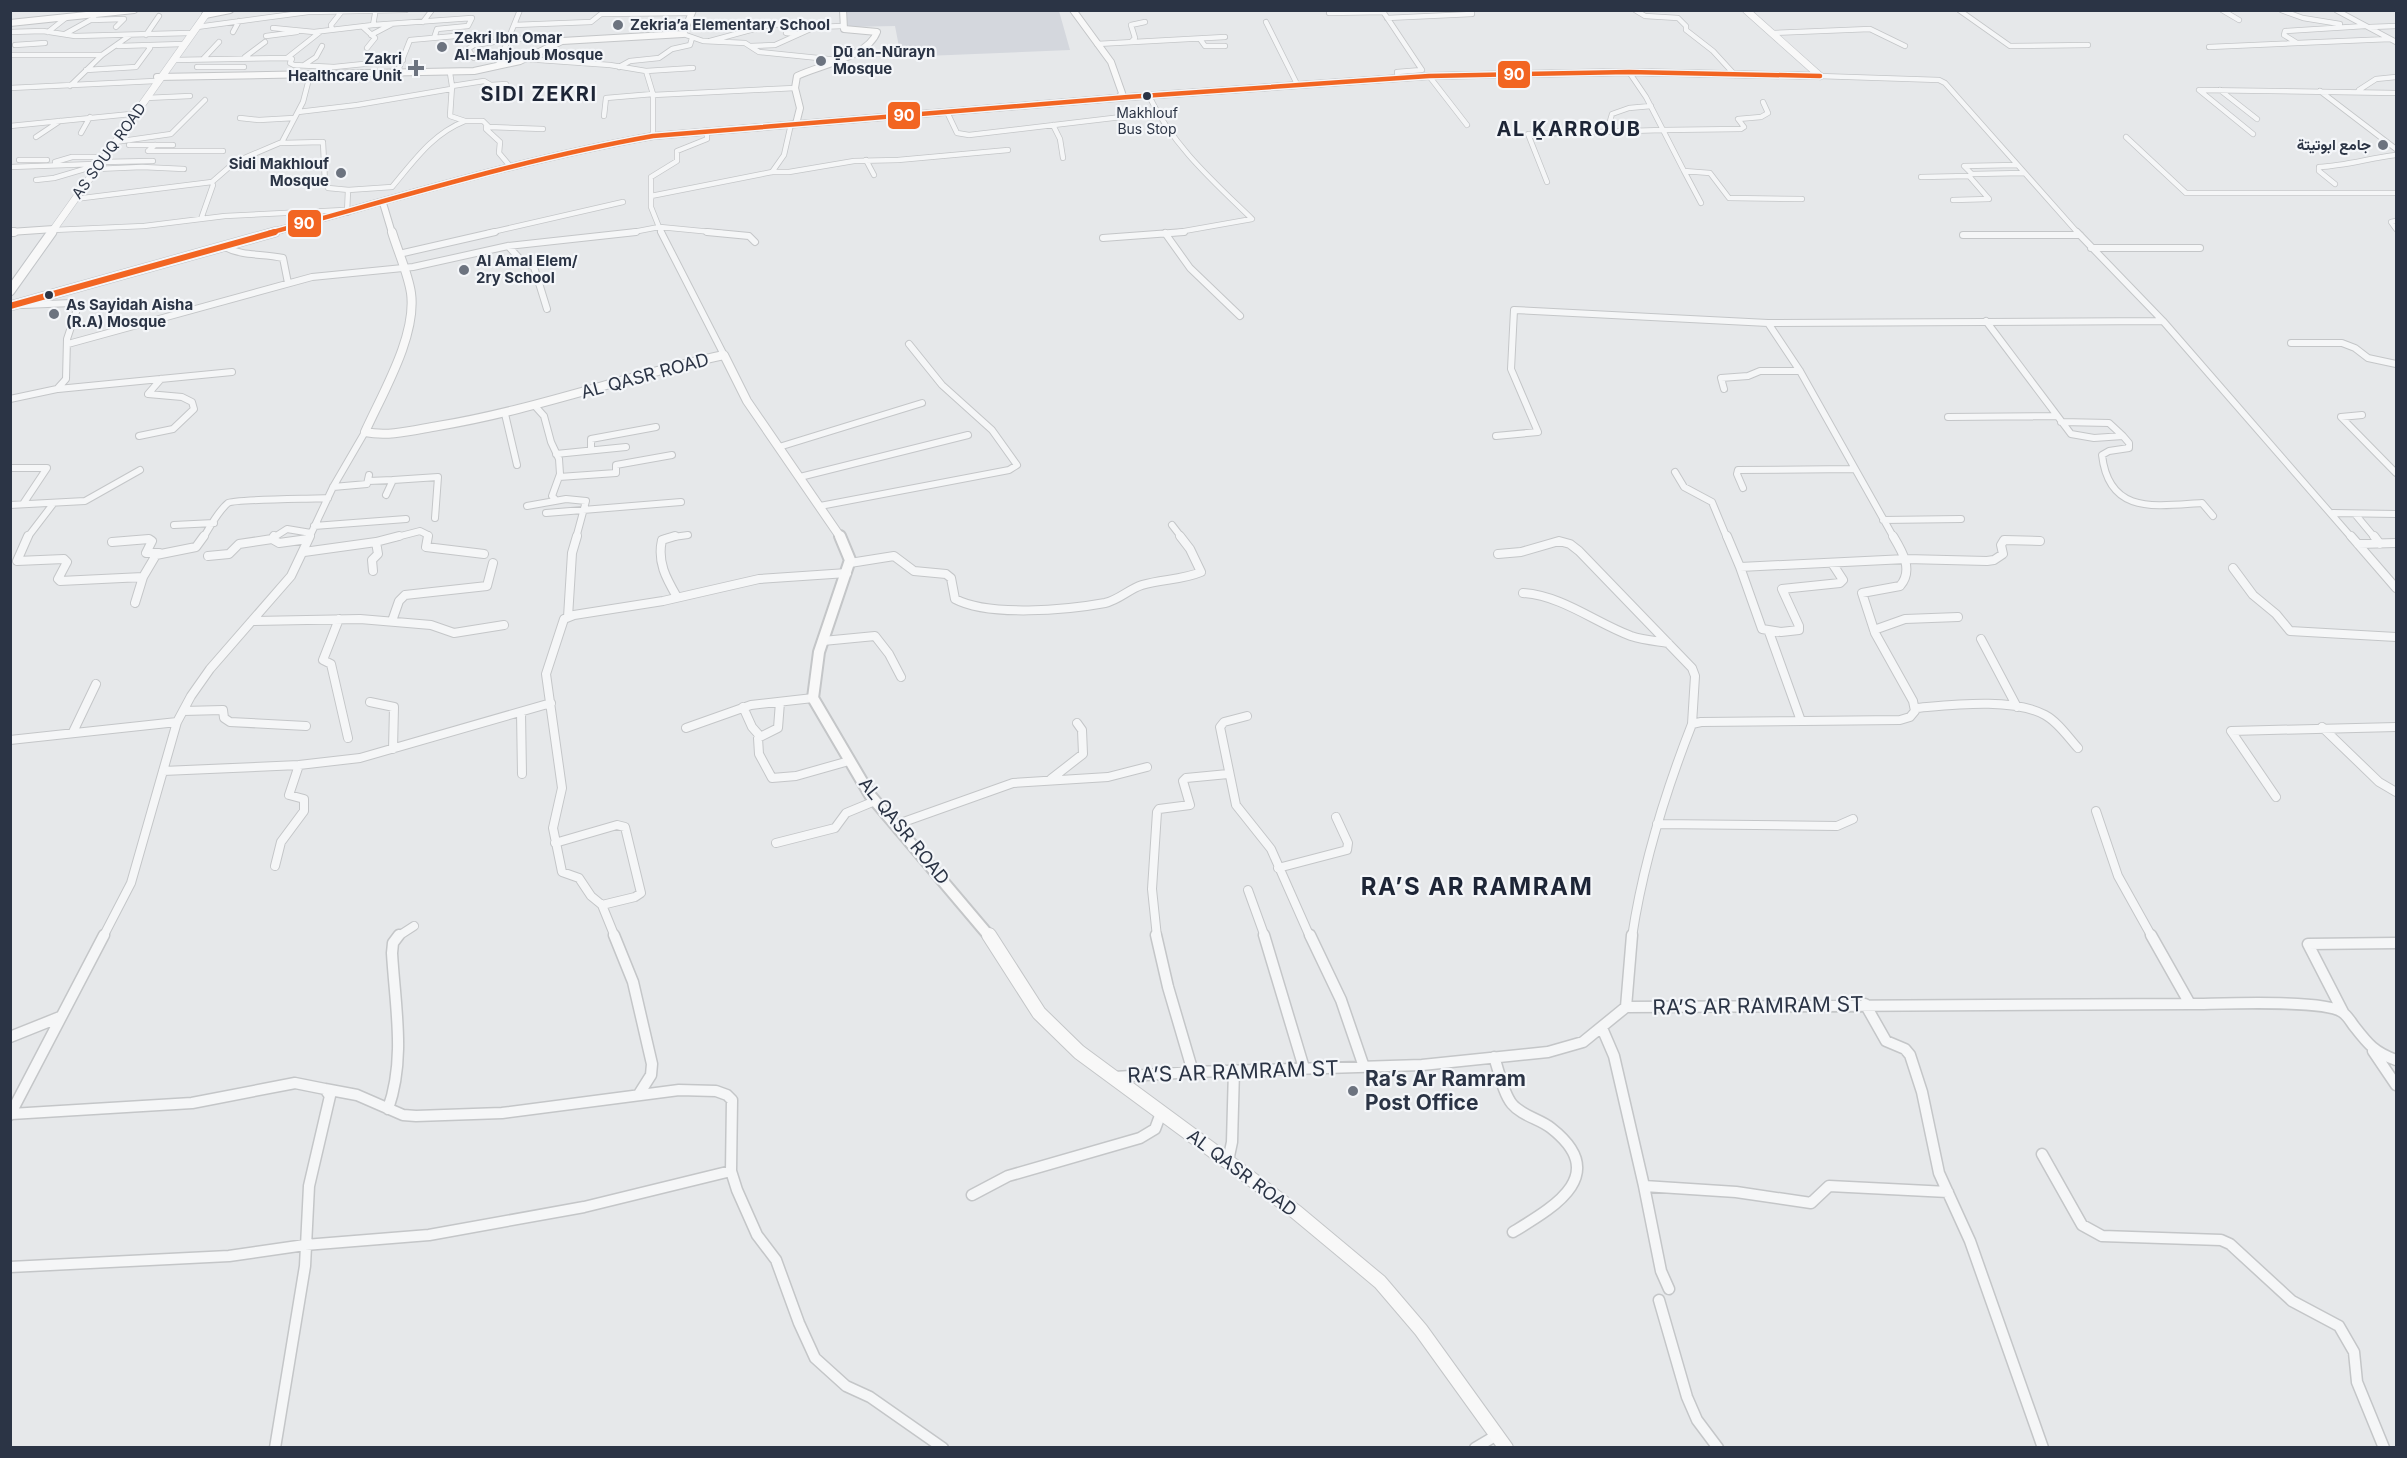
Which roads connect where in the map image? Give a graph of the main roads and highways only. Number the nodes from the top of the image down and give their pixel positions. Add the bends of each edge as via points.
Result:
1 (1746, 10) edge
2 (209, 12) edge
3 (158, 78) junction
4 (97, 164) junction
5 (51, 229) junction
6 (10, 282) edge
7 (10, 291) edge
8 (12, 305) edge

1 - 8 main road via 1819,76 1629,72 1429,76 1123,96 653,136 510,166
2 - 3 main road, AS SOUQ ROAD
2 - 3 main road, AS SOUQ ROAD
3 - 4 main road, AS SOUQ ROAD
3 - 4 main road, AS SOUQ ROAD
4 - 5 main road, AS SOUQ ROAD
4 - 5 main road, AS SOUQ ROAD
5 - 6 main road, AS SOUQ ROAD
5 - 7 main road, AS SOUQ ROAD

